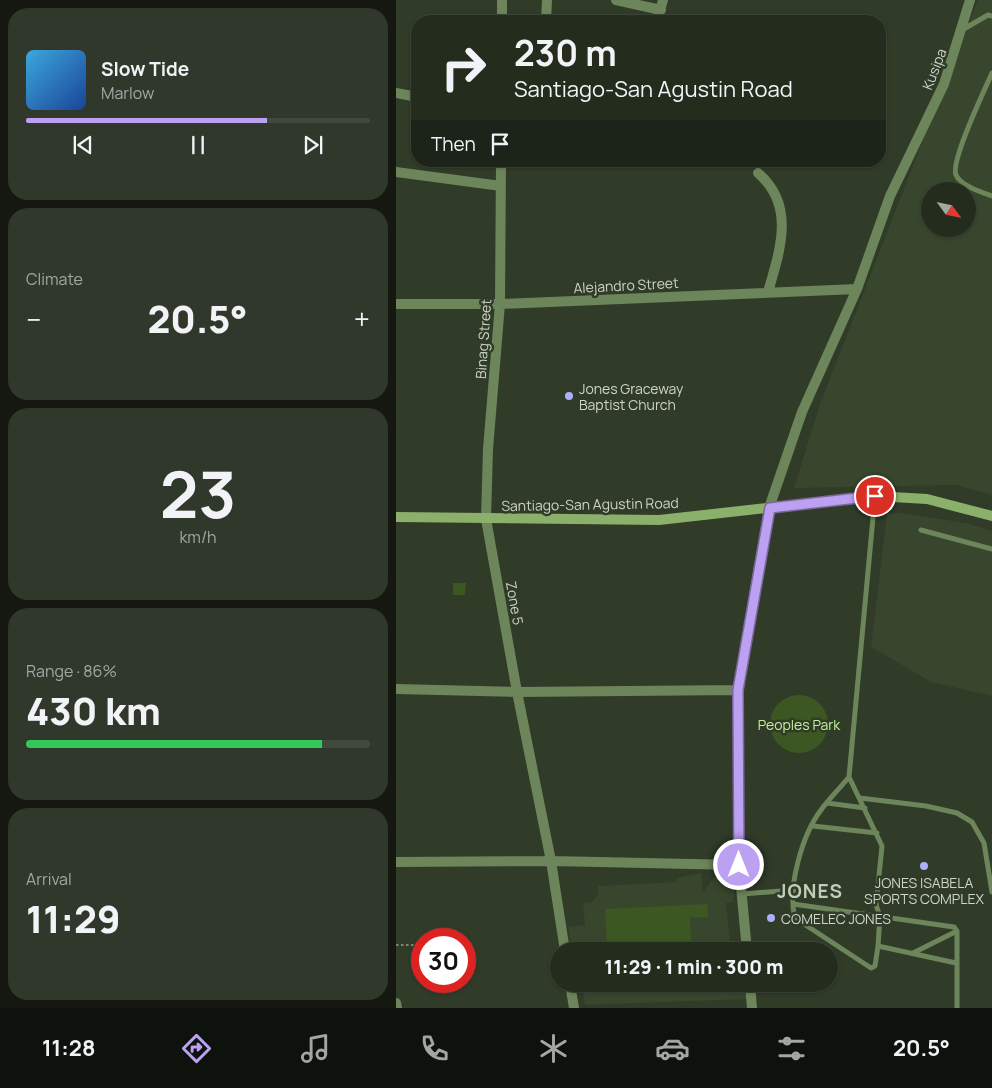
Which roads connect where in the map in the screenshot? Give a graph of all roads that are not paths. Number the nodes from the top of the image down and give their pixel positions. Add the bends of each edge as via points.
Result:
1 (502, 0) edge
2 (546, 0) edge
3 (616, 0) edge
4 (970, 0) edge
5 (662, 5) edge
6 (502, 15) edge
7 (546, 15) edge
8 (992, 16) edge
9 (962, 30) junction
10 (992, 73) edge
11 (396, 93) edge
12 (411, 96) edge
13 (502, 167) edge
14 (396, 172) edge
15 (758, 173) dead end
16 (501, 186) junction
17 (992, 196) edge
18 (857, 289) junction
19 (768, 292) junction
20 (396, 304) edge
21 (500, 304) junction
22 (875, 496) junction
23 (770, 508) junction
24 (992, 516) edge
25 (396, 517) edge
26 (486, 519) junction
27 (921, 530) dead end
28 (992, 549) edge
29 (396, 689) edge
30 (738, 690) junction
31 (517, 692) junction
32 (849, 777) junction
33 (860, 798) junction
34 (827, 803) junction
35 (865, 808) junction
36 (813, 826) junction
37 (877, 833) junction
38 (551, 861) junction
39 (396, 862) edge
40 (739, 865) junction
41 (794, 890) junction
42 (992, 892) edge
43 (742, 894) junction
44 (794, 904) junction
45 (880, 916) junction
46 (957, 931) junction
47 (564, 942) edge
48 (746, 942) edge
49 (878, 946) junction
50 (912, 953) junction
51 (956, 963) junction
52 (571, 992) edge
53 (751, 992) edge
54 (396, 1004) edge
55 (397, 1008) edge
56 (574, 1008) edge
57 (752, 1008) edge
58 (957, 1008) edge

1 - 6 street
2 - 7 street
3 - 5 street
4 - 9 street, Kusipa
8 - 9 lane via 988,15
9 - 18 street, Kusipa via 944,84 890,196
10 - 17 lane via 955,168 956,175 964,183
11 - 12 street
13 - 16 street, Binag Street
14 - 16 street
15 - 19 street via 773,189 783,225
16 - 21 street, Binag Street
18 - 19 street, Alejandro Street
18 - 23 street, Kusipa via 802,412
19 - 21 street, Alejandro Street
20 - 21 street, Alejandro Street
21 - 26 street, Binag Street via 488,449
22 - 23 main road, Santiago-San Agustin Road
22 - 24 main road, Santiago-San Agustin Road via 927,499
22 - 32 lane
23 - 26 main road, Santiago-San Agustin Road via 659,520
23 - 30 street, Kusipa
25 - 26 main road, Santiago-San Agustin Road
26 - 31 street, Zone 5
27 - 28 lane
29 - 31 street
30 - 31 street
30 - 40 street, Kusipa
31 - 38 street, Zone 5
32 - 33 lane
32 - 34 lane
33 - 35 lane
33 - 42 lane via 926,806 958,813 972,822 984,844
34 - 35 lane
34 - 36 lane
35 - 37 lane
36 - 37 lane
36 - 41 lane via 800,854
37 - 45 lane via 882,846 876,905
38 - 39 street
38 - 40 street
38 - 47 street, Zone 5
40 - 43 street, Kusipa
41 - 43 lane
41 - 44 lane
43 - 48 street, Kusipa
44 - 45 lane
44 - 49 lane via 795,918 805,927 871,968 875,966
45 - 46 lane via 952,926
45 - 49 lane
46 - 50 lane
46 - 51 lane
49 - 50 lane
50 - 51 lane
51 - 58 lane
52 - 56 street
53 - 57 street
54 - 55 street

